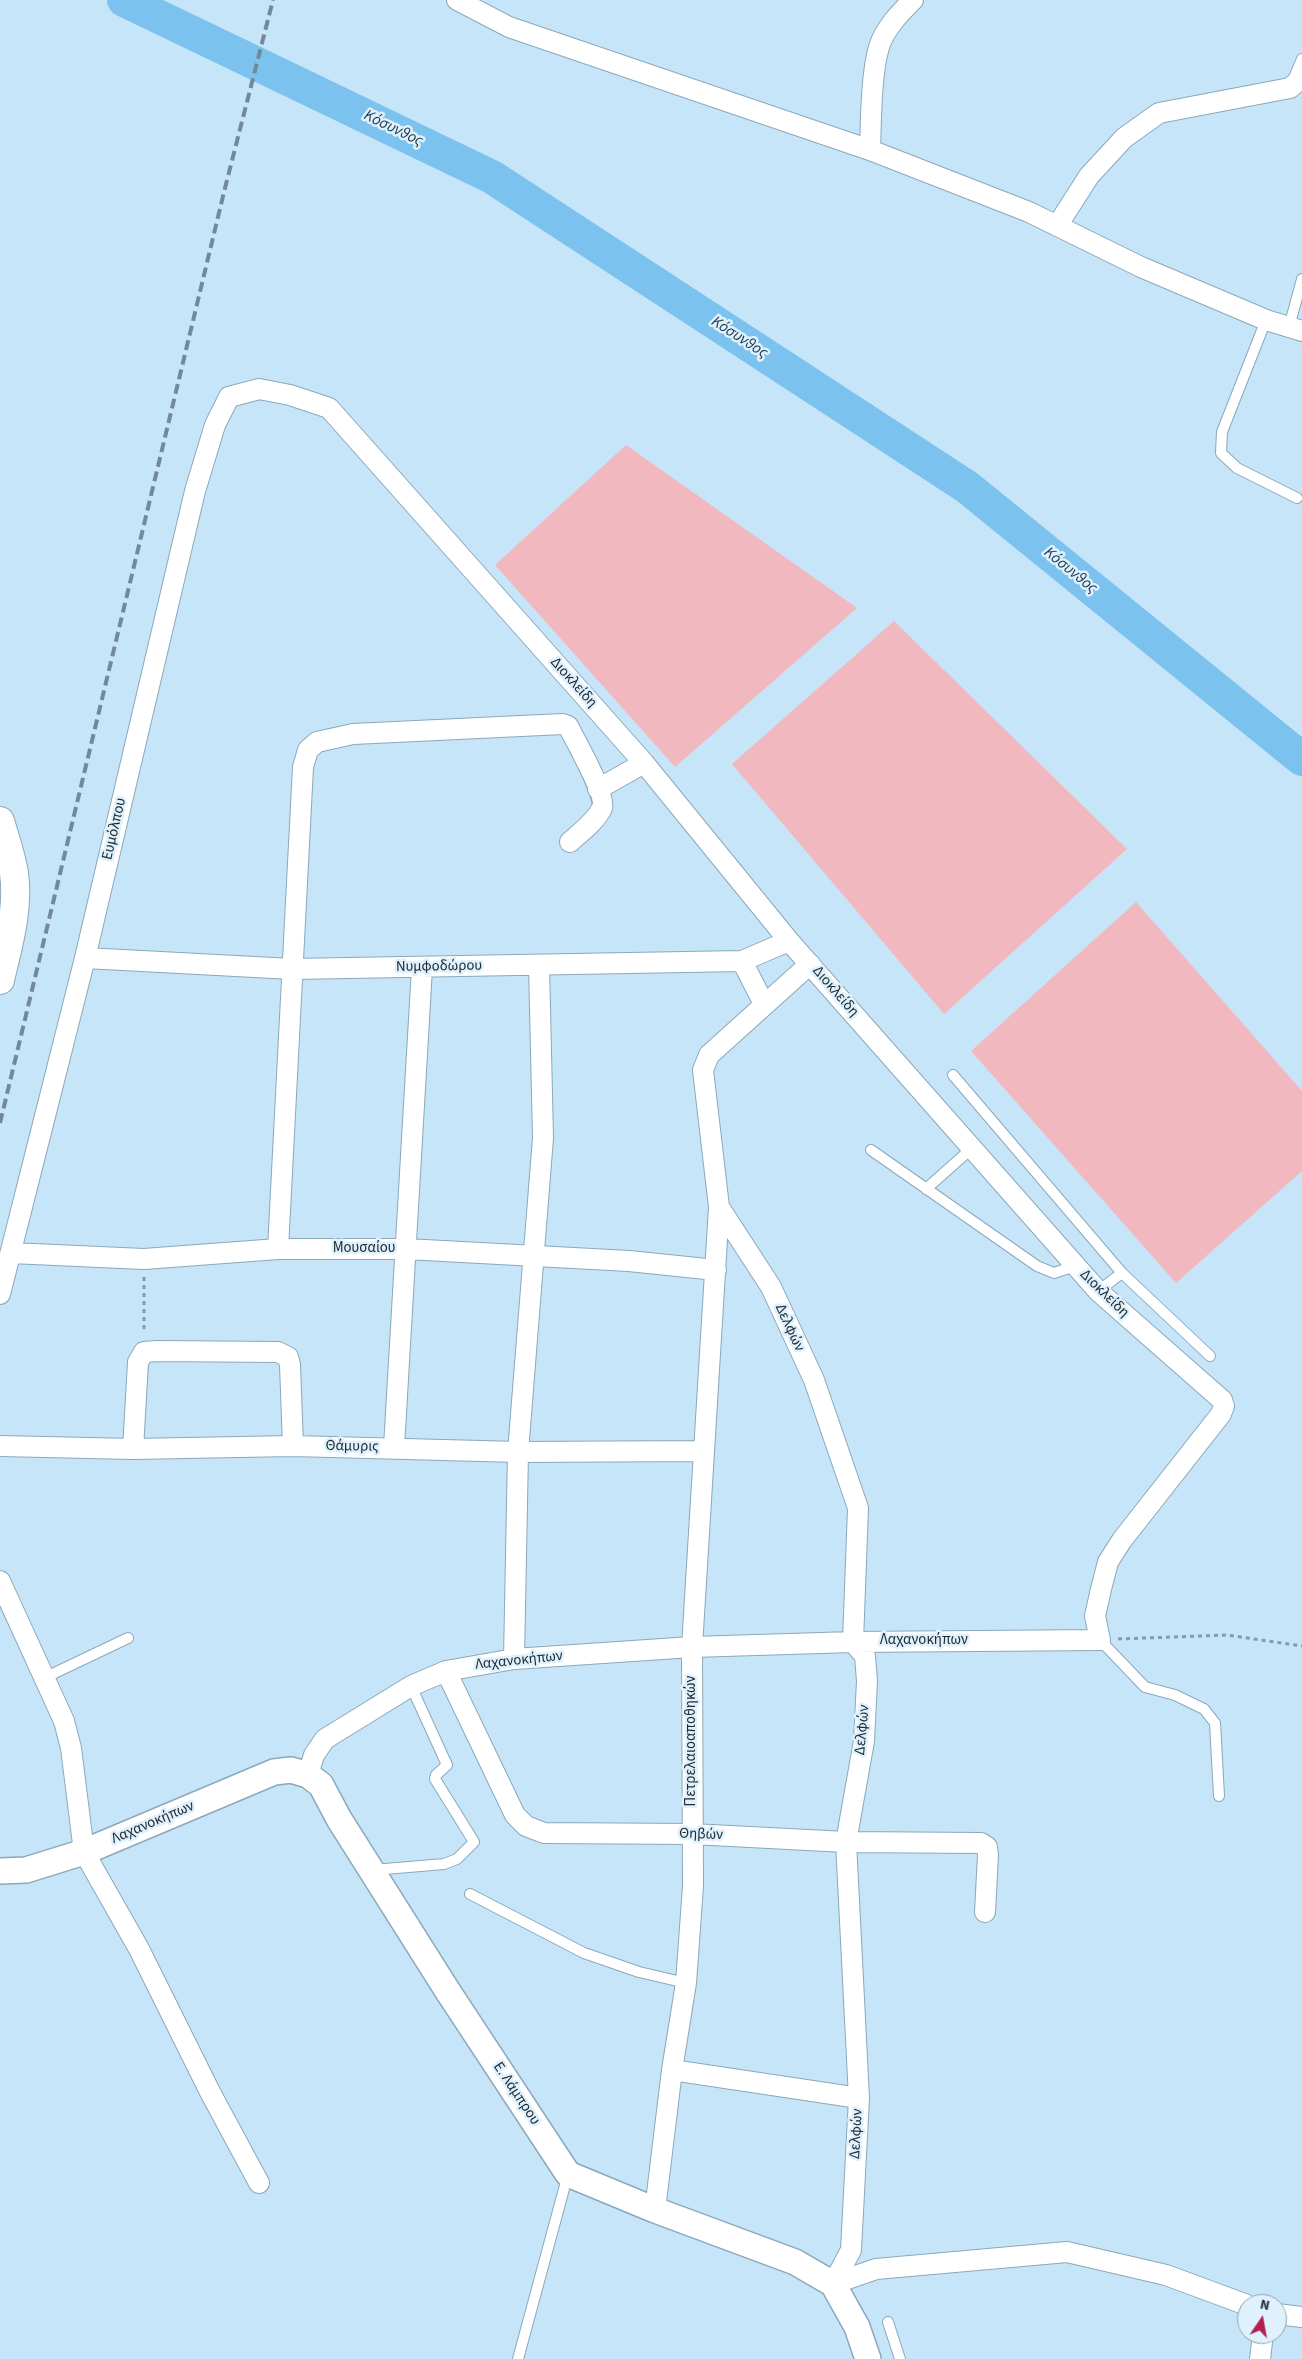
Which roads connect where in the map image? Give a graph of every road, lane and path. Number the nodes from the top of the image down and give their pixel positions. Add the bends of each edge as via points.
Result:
1 (458, 0) edge
2 (913, 0) edge
3 (1302, 59) edge
4 (1296, 83) edge
5 (870, 150) junction
6 (1057, 226) junction
7 (1302, 279) edge
8 (1266, 320) junction
9 (1295, 329) edge
10 (259, 389) joint
11 (1297, 498) dead end
12 (644, 763) junction
13 (598, 789) junction
14 (0, 821) edge
15 (570, 842) dead end
16 (789, 940) junction
17 (4, 945) edge
18 (84, 958) junction
19 (742, 961) junction
20 (810, 964) junction
21 (539, 966) junction
22 (422, 968) junction
23 (292, 969) junction
24 (0, 980) edge
25 (764, 1004) junction
26 (952, 1074) dead end
27 (972, 1148) junction
28 (871, 1150) dead end
29 (926, 1188) junction
30 (720, 1207) junction
31 (278, 1249) junction
32 (406, 1250) junction
33 (11, 1253) junction
34 (534, 1255) junction
35 (144, 1259) junction
36 (1075, 1266) junction
37 (716, 1270) junction
38 (1122, 1273) junction
39 (1098, 1291) junction
40 (0, 1294) edge
41 (144, 1352) junction
42 (1210, 1356) dead end
43 (0, 1446) edge
44 (292, 1446) junction
45 (133, 1448) junction
46 (394, 1448) junction
47 (518, 1452) junction
48 (704, 1452) junction
49 (0, 1581) edge
50 (128, 1638) dead end
51 (1100, 1640) junction
52 (853, 1642) junction
53 (1302, 1646) edge
54 (692, 1647) junction
55 (514, 1660) junction
56 (446, 1671) junction
57 (44, 1678) junction
58 (411, 1686) junction
59 (308, 1775) junction
60 (1220, 1796) dead end
61 (692, 1834) junction
62 (846, 1842) junction
63 (84, 1852) junction
64 (371, 1870) junction
65 (0, 1871) edge
66 (470, 1894) dead end
67 (985, 1912) dead end
68 (686, 1983) junction
69 (672, 2070) junction
70 (859, 2098) junction
71 (568, 2174) junction
72 (259, 2183) dead end
73 (655, 2210) junction
74 (833, 2284) junction
75 (1237, 2301) edge
76 (1287, 2315) edge
77 (1302, 2317) edge
78 (888, 2322) dead end
79 (1262, 2344) edge
80 (518, 2359) edge
81 (868, 2359) edge
82 (900, 2359) edge
83 (1260, 2359) edge

1 - 5 street via 509,27
2 - 5 street via 895,18 880,46
3 - 4 lane
4 - 6 street via 1158,114 1124,138 1089,176
5 - 6 street
6 - 8 street via 1141,267
7 - 9 lane
8 - 9 street
8 - 11 lane via 1222,432 1220,453 1237,468
10 - 12 street, Διοκλείδη via 329,408
10 - 18 street, Ευμόλπου via 230,397 215,425 195,492
12 - 13 street
12 - 16 street, Διοκλείδη
13 - 15 street via 602,808
13 - 23 street via 568,726 563,724 353,734 317,742 308,750 303,767
14 - 17 main road via 14,874 14,914
16 - 19 street, Νυμφοδώρου
16 - 20 street, Διοκλείδη
17 - 24 main road
18 - 23 street, Νυμφοδώρου
18 - 33 street, Ευμόλπου
19 - 21 street, Νυμφοδώρου
19 - 25 street
20 - 25 street
20 - 27 street, Διοκλείδη
21 - 22 street, Νυμφοδώρου
21 - 34 street via 543,1138
22 - 23 street, Νυμφοδώρου
22 - 32 street
23 - 31 street
25 - 30 street via 709,1055 703,1070
26 - 38 lane
27 - 29 lane
27 - 36 street, Διοκλείδη
28 - 29 lane
29 - 36 lane via 1037,1266 1054,1273
30 - 37 street, Πετρελαιοαποθηκών
30 - 52 street, Δελφών via 771,1288 810,1372 858,1508
31 - 32 street, Μουσαίου
31 - 35 street, Μουσαίου
32 - 34 street, Μουσαίου
32 - 46 street
33 - 35 street, Μουσαίου
33 - 40 street, Ευμόλπου
34 - 37 street, Μουσαίου
34 - 47 street
35 - 41 path
36 - 39 street, Διοκλείδη
37 - 48 street, Πετρελαιοαποθηκών
38 - 39 lane
38 - 42 lane
39 - 51 street, Διοκλείδη via 1222,1400 1224,1406 1108,1562 1095,1616
41 - 44 street via 278,1352 288,1357
41 - 45 street via 138,1362
43 - 45 street, Θάμυρις
44 - 45 street, Θάμυρις
44 - 46 street, Θάμυρις
46 - 47 street, Θάμυρις
47 - 48 street, Θάμυρις
47 - 55 street
48 - 54 street, Πετρελαιοαποθηκών
49 - 57 street
50 - 57 lane
51 - 52 street, Λαχανοκήπων
51 - 53 path via 1227,1635
51 - 60 lane via 1145,1687 1174,1695 1204,1709 1215,1723
52 - 54 street, Λαχανοκήπων
52 - 62 street, Δελφών via 865,1656 867,1681 864,1740
54 - 55 street, Λαχανοκήπων
54 - 61 street, Πετρελαιοαποθηκών
55 - 56 street, Λαχανοκήπων
56 - 58 street, Λαχανοκήπων
56 - 61 street, Θηβών via 515,1815 526,1826 544,1833
57 - 63 street via 64,1720 71,1748
58 - 59 street, Λαχανοκήπων via 325,1739 314,1755
58 - 64 lane via 447,1765 435,1779 474,1842 457,1859 444,1864
59 - 63 street, Λαχανοκήπων via 291,1770 274,1772
59 - 64 street, Ε. Λάμπρου via 321,1785
61 - 62 street, Θηβών
61 - 68 street, Πετρελαιοαποθηκών via 693,1886
62 - 67 street, Θηβών via 981,1843 988,1855
62 - 70 street, Δελφών
63 - 65 street, Λαχανοκήπων via 26,1870
63 - 72 street via 139,1949
64 - 71 street, Ε. Λάμπρου
66 - 68 lane via 584,1953 639,1972
68 - 69 street, Πετρελαιοαποθηκών
69 - 70 street
69 - 73 street, Πετρελαιοαποθηκών
70 - 74 street, Δελφών via 851,2250
71 - 73 street
71 - 80 lane
73 - 74 street via 795,2262
74 - 75 street via 876,2269 1067,2252 1166,2276
74 - 81 street via 857,2327
76 - 77 street
78 - 82 lane
79 - 83 street

